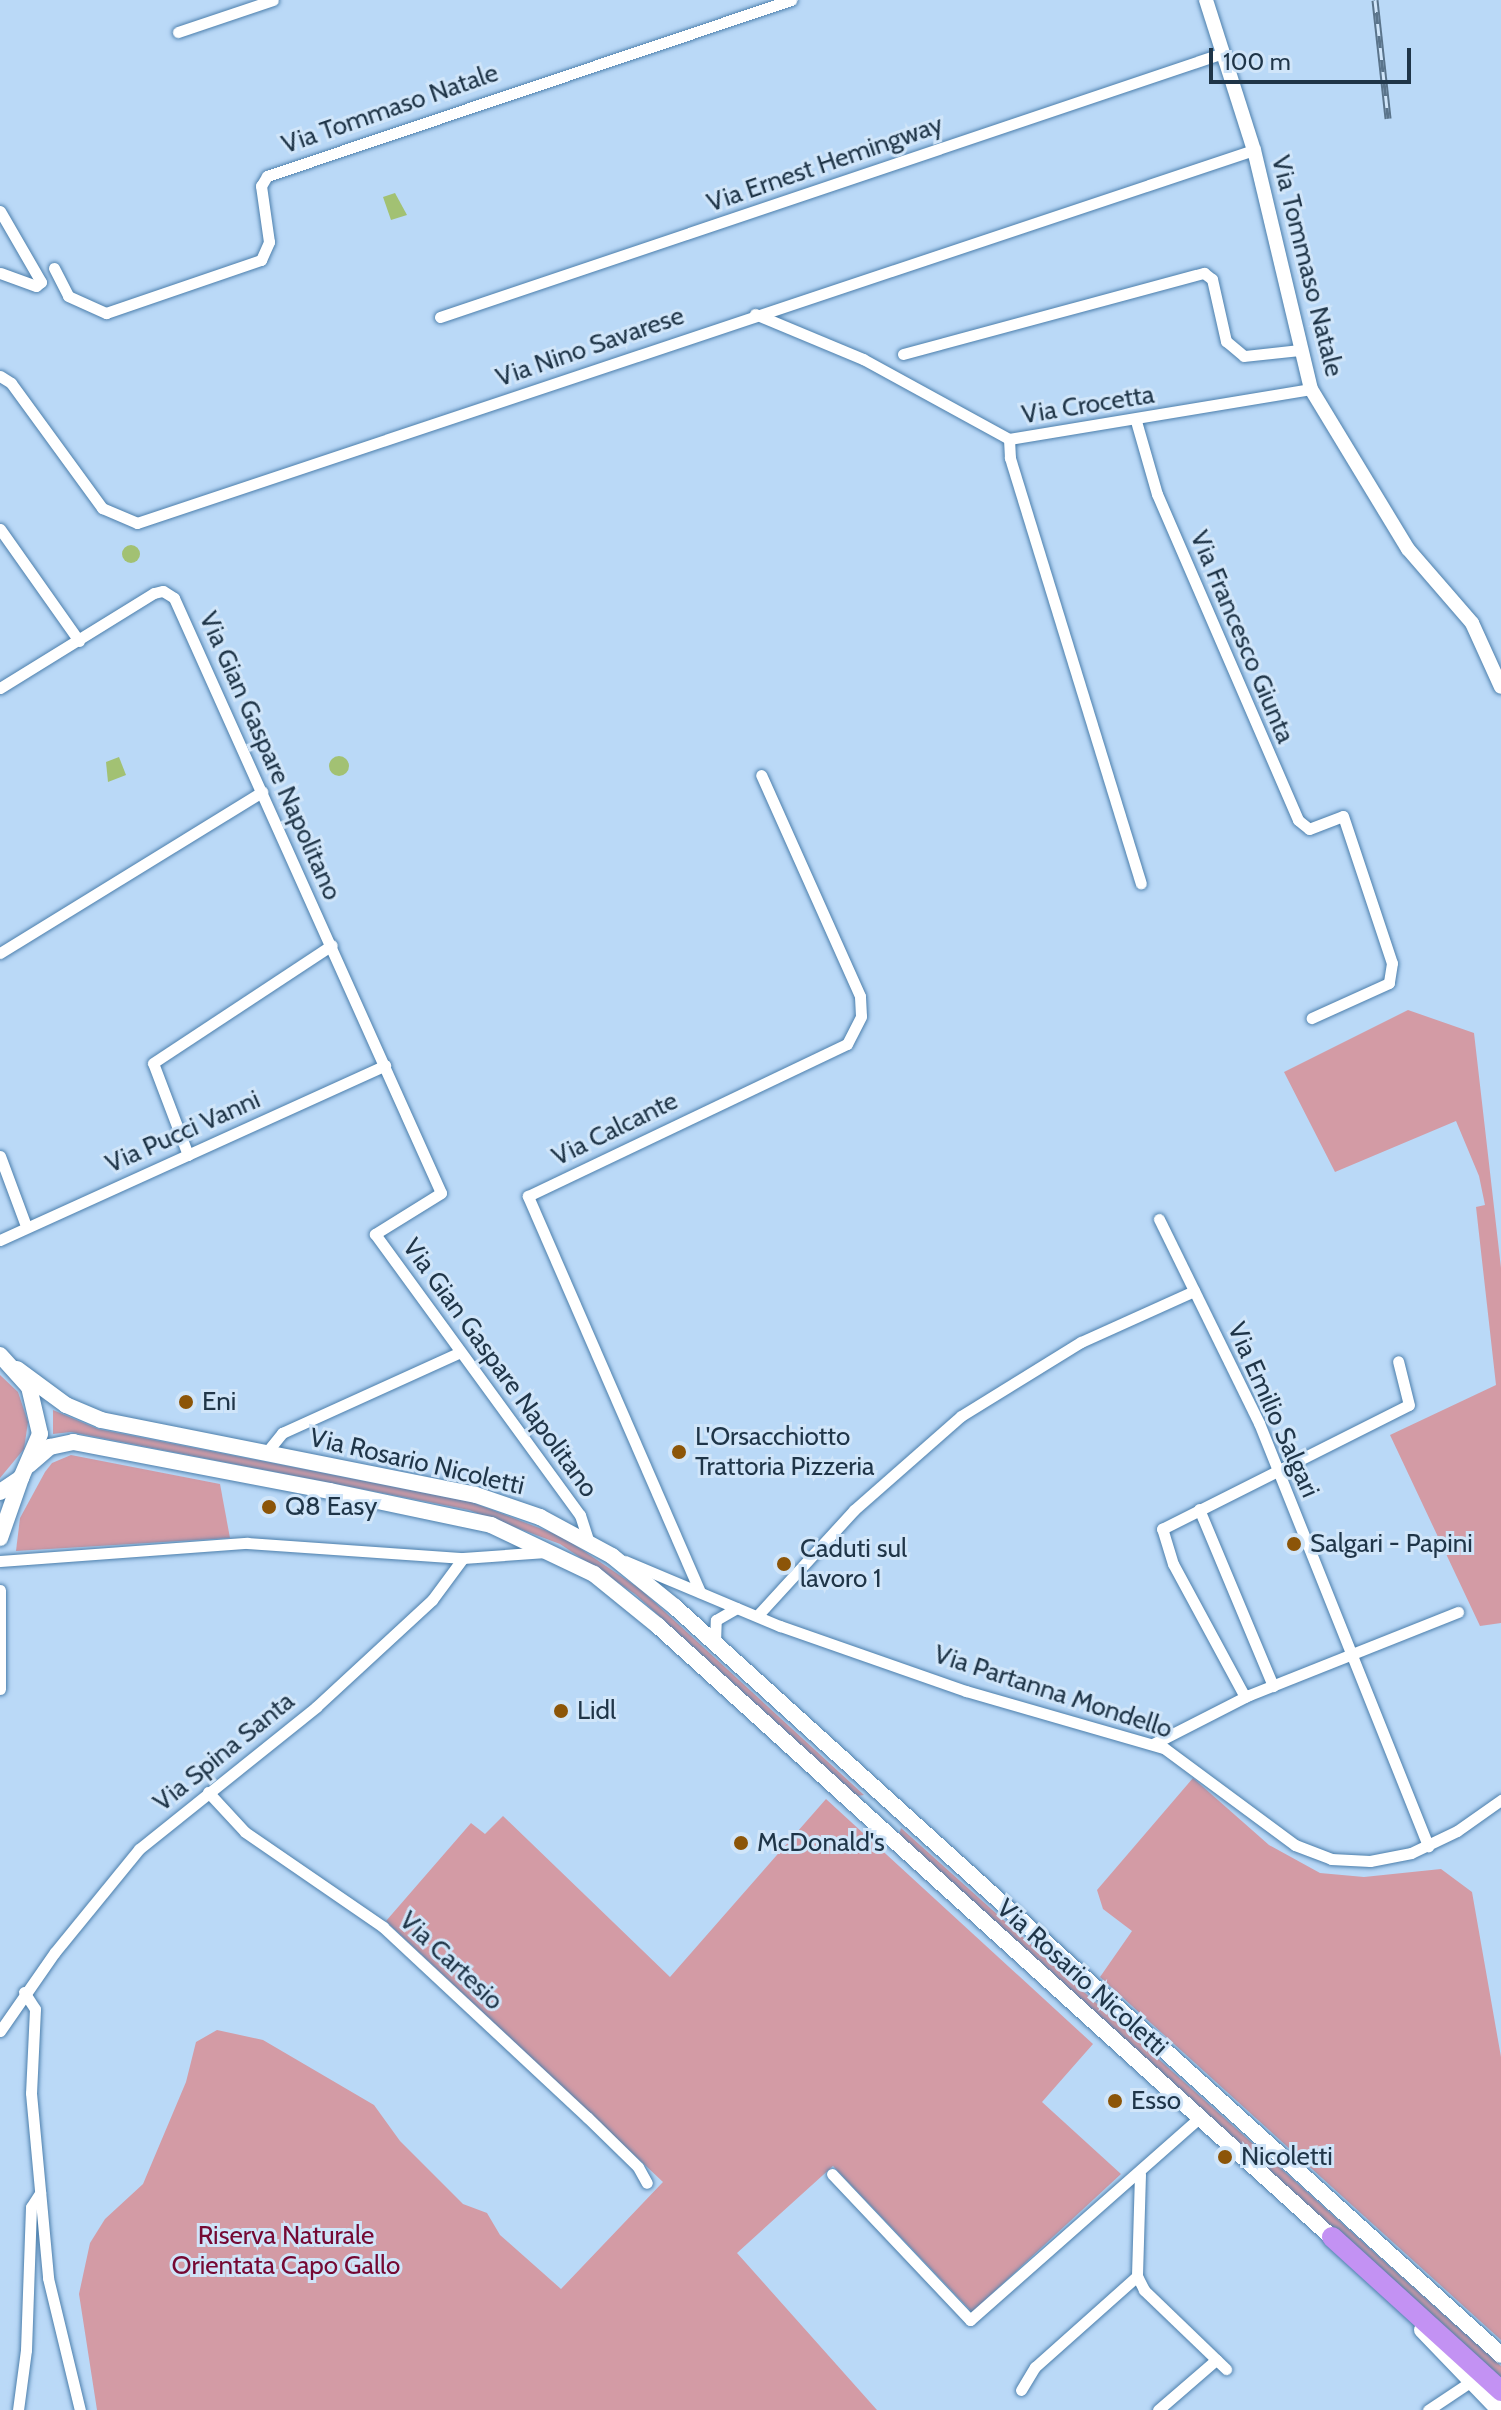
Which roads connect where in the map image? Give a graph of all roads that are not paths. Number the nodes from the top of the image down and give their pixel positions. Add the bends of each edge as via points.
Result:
1 (273, 0) edge
2 (791, 0) edge
3 (1206, 0) edge
4 (178, 32) dead end
5 (1223, 53) junction
6 (1254, 150) junction
7 (0, 211) edge
8 (54, 268) dead end
9 (0, 273) edge
10 (755, 314) junction
11 (440, 317) dead end
12 (1299, 350) junction
13 (903, 354) dead end
14 (0, 376) edge
15 (1311, 389) junction
16 (1136, 421) junction
17 (1009, 439) junction
18 (0, 529) edge
19 (79, 641) junction
20 (1501, 687) edge
21 (0, 688) edge
22 (761, 775) dead end
23 (262, 792) junction
24 (1141, 883) dead end
25 (332, 945) junction
26 (0, 953) edge
27 (1312, 1018) dead end
28 (385, 1065) junction
29 (188, 1155) junction
30 (0, 1156) edge
31 (1159, 1219) dead end
32 (26, 1226) junction
33 (0, 1240) edge
34 (1194, 1291) junction
35 (458, 1353) junction
36 (0, 1355) edge
37 (1398, 1361) dead end
38 (17, 1369) junction
39 (266, 1453) junction
40 (1277, 1468) junction
41 (25, 1472) junction
42 (0, 1492) edge
43 (1199, 1509) junction
44 (0, 1538) edge
45 (589, 1542) junction
46 (558, 1553) junction
47 (612, 1556) junction
48 (463, 1558) junction
49 (0, 1561) edge
50 (0, 1590) edge
51 (700, 1592) junction
52 (738, 1608) junction
53 (1458, 1612) dead end
54 (757, 1616) junction
55 (715, 1643) junction
56 (1353, 1653) junction
57 (1273, 1686) junction
58 (0, 1689) edge
59 (1245, 1697) junction
60 (1153, 1744) junction
61 (871, 1784) junction
62 (208, 1792) junction
63 (847, 1797) junction
64 (1501, 1800) edge
65 (922, 1831) junction
66 (1428, 1846) junction
67 (906, 1851) junction
68 (24, 1992) junction
69 (0, 2031) edge
70 (1200, 2117) junction
71 (832, 2174) dead end
72 (1140, 2174) junction
73 (647, 2183) dead end
74 (40, 2193) junction
75 (1332, 2237) junction
76 (1137, 2276) junction
77 (1501, 2355) edge
78 (1216, 2360) junction
79 (1226, 2369) dead end
80 (1470, 2382) junction
81 (1021, 2390) dead end
82 (1501, 2391) edge
83 (18, 2410) edge
84 (80, 2410) edge
85 (1158, 2410) edge
86 (1428, 2410) edge
87 (1499, 2410) edge

1 - 4 street
2 - 8 street, Via Tommaso Natale via 267,176 261,186 269,242 261,260 106,313 68,296
3 - 5 street, Via Tommaso Natale
5 - 6 street, Via Tommaso Natale
5 - 11 street, Via Ernest Hemingway
6 - 10 street, Via Nino Savarese
6 - 12 street, Via Tommaso Natale
7 - 9 street via 41,279 36,286
10 - 14 street, Via Nino Savarese via 137,523 102,508 11,383
10 - 17 street, Via Crocetta via 863,359
12 - 13 street via 1244,356 1226,341 1212,279 1204,273
12 - 15 street, Via Tommaso Natale
15 - 16 street, Via Crocetta
15 - 20 street, Via Tommaso Natale via 1408,549 1472,623
16 - 17 street, Via Crocetta
16 - 27 street, Via Francesco Giunta via 1157,494 1298,820 1309,829 1343,816 1394,973 1381,988
17 - 24 street via 1010,458
18 - 19 street
19 - 21 street
19 - 23 street, Via Gian Gaspare Napolitano via 163,591 174,598
22 - 51 street, Via Calcante via 860,996 861,1016 847,1044 528,1196
23 - 25 street, Via Gian Gaspare Napolitano
23 - 26 street
25 - 28 street, Via Gian Gaspare Napolitano
25 - 29 street via 153,1063
28 - 29 street, Via Pucci Vanni
28 - 35 street, Via Gian Gaspare Napolitano via 441,1193 375,1234
29 - 32 street, Via Pucci Vanni
30 - 32 street
31 - 34 street, Via Emilio Salgari
32 - 33 street, Via Pucci Vanni
34 - 40 street, Via Emilio Salgari
34 - 54 street via 1081,1342 961,1416 854,1510
35 - 39 street via 282,1433
35 - 45 street, Via Gian Gaspare Napolitano via 573,1504
36 - 38 main road, Via Rosario Nicoletti
37 - 40 street via 1409,1405
38 - 39 main road, Via Rosario Nicoletti via 66,1405 101,1420
38 - 41 main road via 40,1422
39 - 45 main road, Via Rosario Nicoletti via 476,1495 540,1517
40 - 43 street
40 - 56 street, Via Emilio Salgari
41 - 42 main road, Via Rosario Nicoletti
41 - 44 main road
41 - 46 main road, Via Rosario Nicoletti via 50,1447 85,1443 470,1519
43 - 57 street
43 - 59 street via 1162,1529 1173,1564
45 - 47 main road, Via Rosario Nicoletti
46 - 48 street
46 - 63 main road, Via Rosario Nicoletti via 618,1591
47 - 51 street, Via Partanna Mondello
47 - 55 main road, Via Rosario Nicoletti
48 - 49 street via 247,1543
48 - 62 street, Via Spina Santa via 432,1600 316,1707
50 - 58 street
51 - 52 street, Via Partanna Mondello
52 - 54 street, Via Partanna Mondello
52 - 55 street via 722,1612 716,1620
53 - 56 street
54 - 60 street, Via Partanna Mondello via 966,1691
55 - 61 main road, Via Rosario Nicoletti
56 - 57 street
56 - 66 street, Via Emilio Salgari
57 - 59 street
59 - 60 street
60 - 66 street, Via Partanna Mondello via 1192,1764 1275,1831 1312,1853 1370,1861
61 - 63 main road via 874,1796 867,1804
61 - 65 main road, Via Rosario Nicoletti
62 - 68 street, Via Spina Santa via 139,1849
62 - 73 street, Via Cartesio via 245,1832 383,1927 587,2117 638,2167
63 - 67 main road, Via Rosario Nicoletti
64 - 66 street, Via Partanna Mondello
65 - 67 main road via 909,1823 893,1824 892,1832
65 - 77 main road, Via Rosario Nicoletti
67 - 70 main road, Via Rosario Nicoletti
68 - 69 street, Via Spina Santa
68 - 74 street via 35,2009 31,2093
70 - 72 street
70 - 75 main road, Via Rosario Nicoletti
71 - 72 street via 970,2320
72 - 76 street
74 - 83 street via 31,2207 26,2350
74 - 84 street via 48,2278
75 - 80 main road, Via Rosario Nicoletti
75 - 82 highway
76 - 78 street via 1144,2290
76 - 81 street via 1035,2367
78 - 79 street
78 - 85 street
80 - 86 street
80 - 87 main road, Via Rosario Nicoletti

